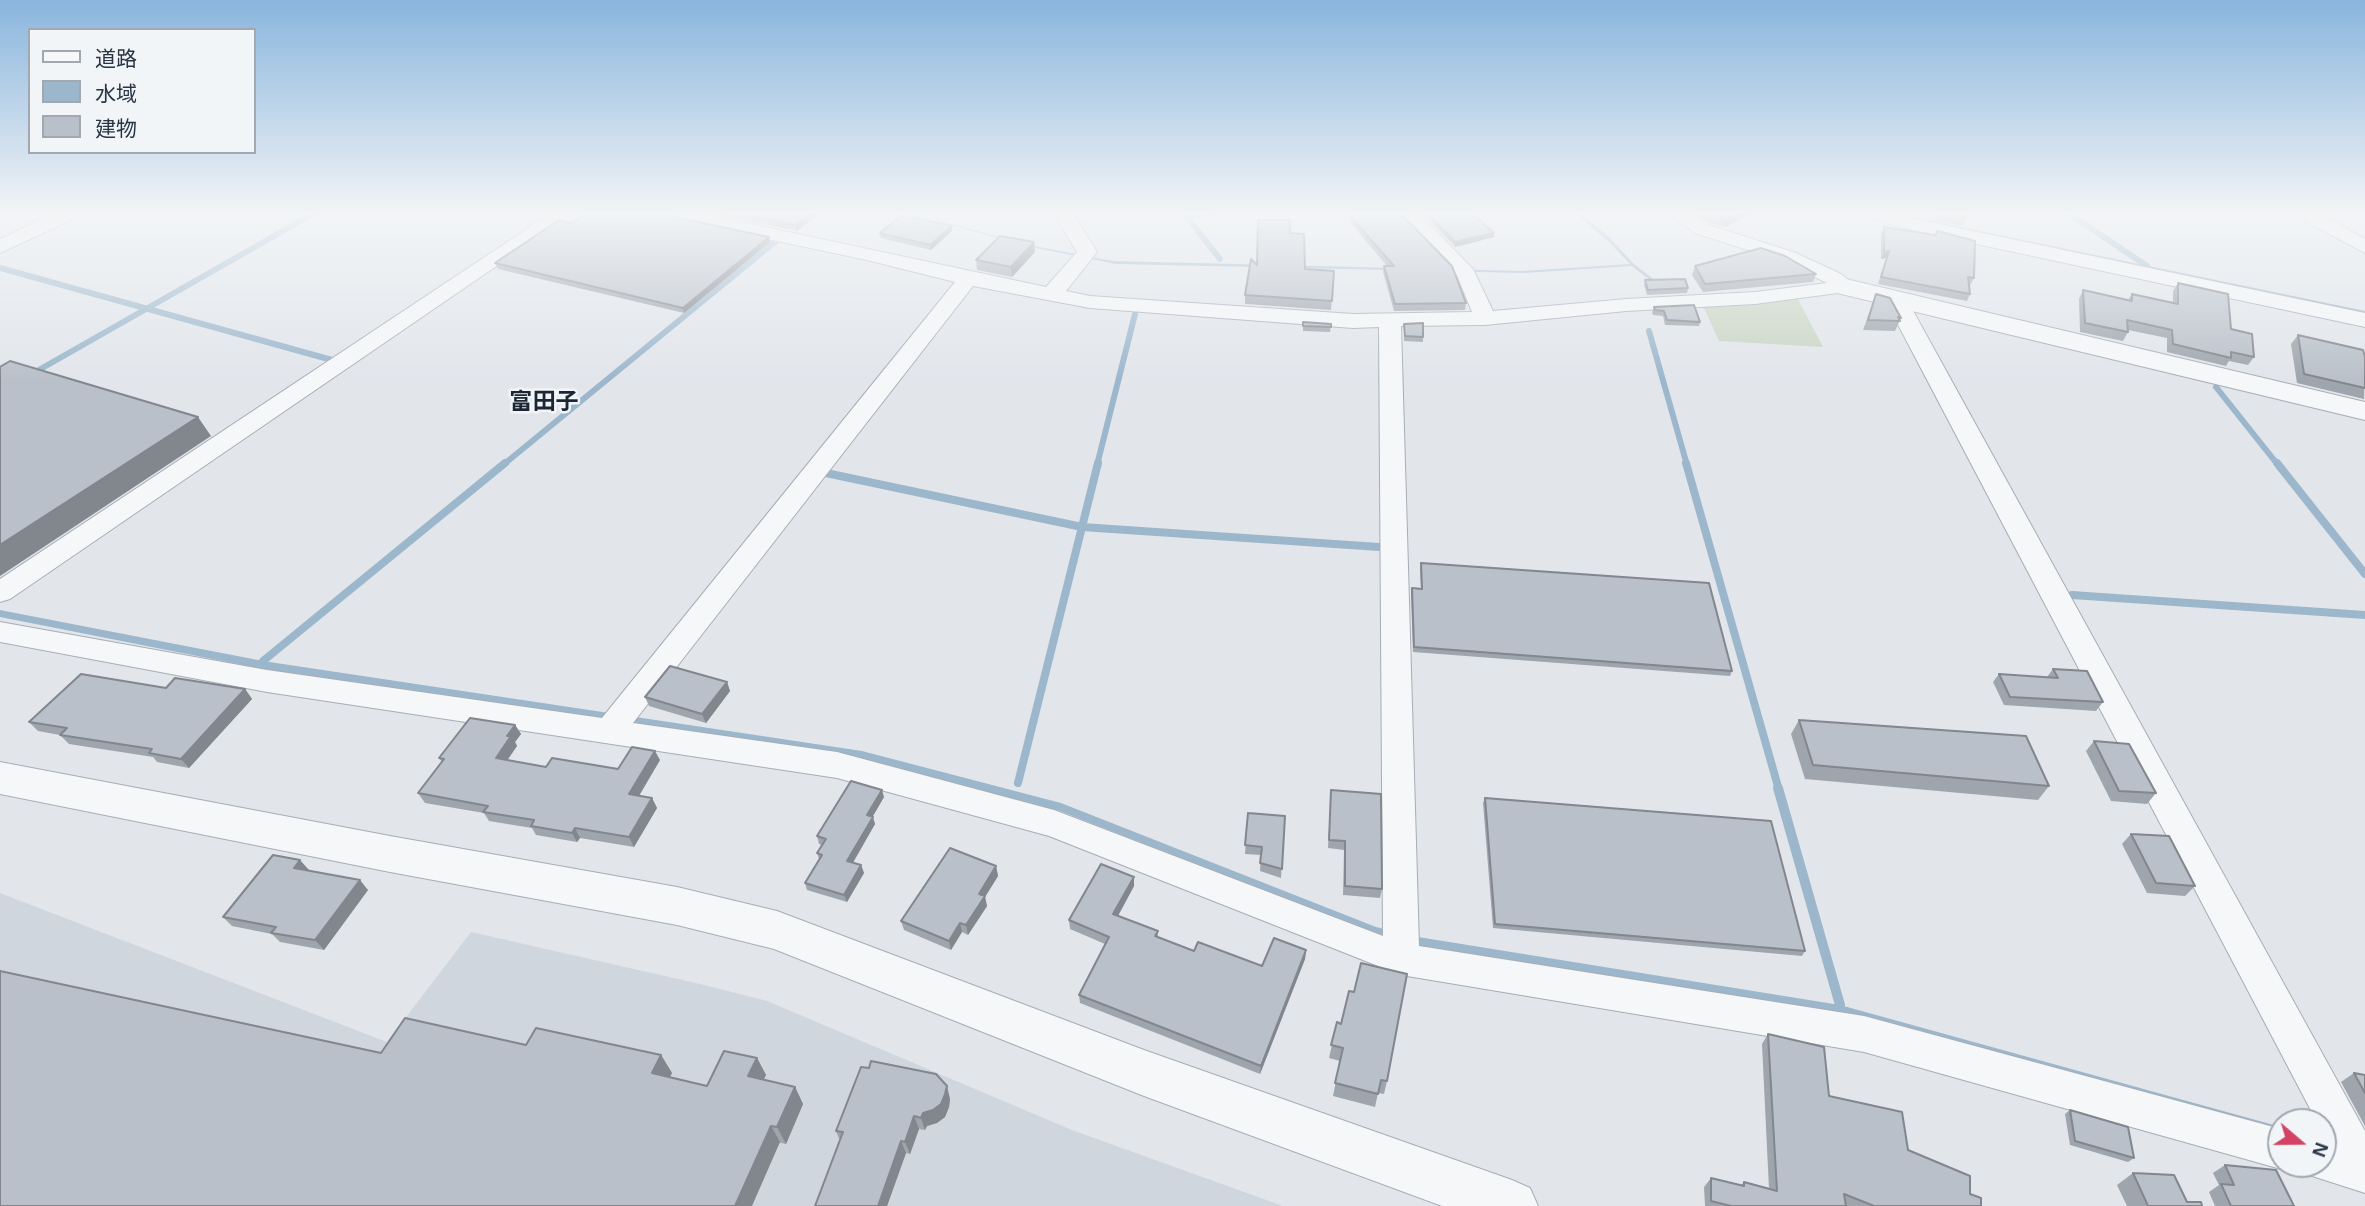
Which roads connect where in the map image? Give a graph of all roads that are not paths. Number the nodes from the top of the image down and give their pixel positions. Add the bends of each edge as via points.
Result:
1 (483, 267) edge
2 (921, 267) edge
3 (1074, 267) edge
4 (1461, 267) edge
5 (1811, 267) edge
6 (2116, 267) edge
7 (968, 279) junction
8 (1846, 287) junction
9 (1051, 295) junction
10 (1895, 298) junction
11 (1486, 318) junction
12 (2365, 320) edge
13 (1390, 322) junction
14 (2365, 411) edge
15 (0, 592) edge
16 (0, 632) edge
17 (617, 722) junction
18 (0, 778) edge
19 (1401, 944) junction
20 (2267, 1145) edge
21 (2352, 1160) edge
22 (1512, 1206) edge

1 - 15 street
2 - 7 street
3 - 9 street
4 - 11 street
5 - 8 street
6 - 12 street
7 - 9 street
7 - 17 street
8 - 10 street
8 - 11 street
9 - 13 street via 1139,306
10 - 14 street
10 - 21 street
11 - 13 street
13 - 19 street
16 - 17 street via 221,673
17 - 19 street via 837,765 1054,824
18 - 22 street via 677,906 777,930 1144,1073
19 - 20 street via 1864,1034

